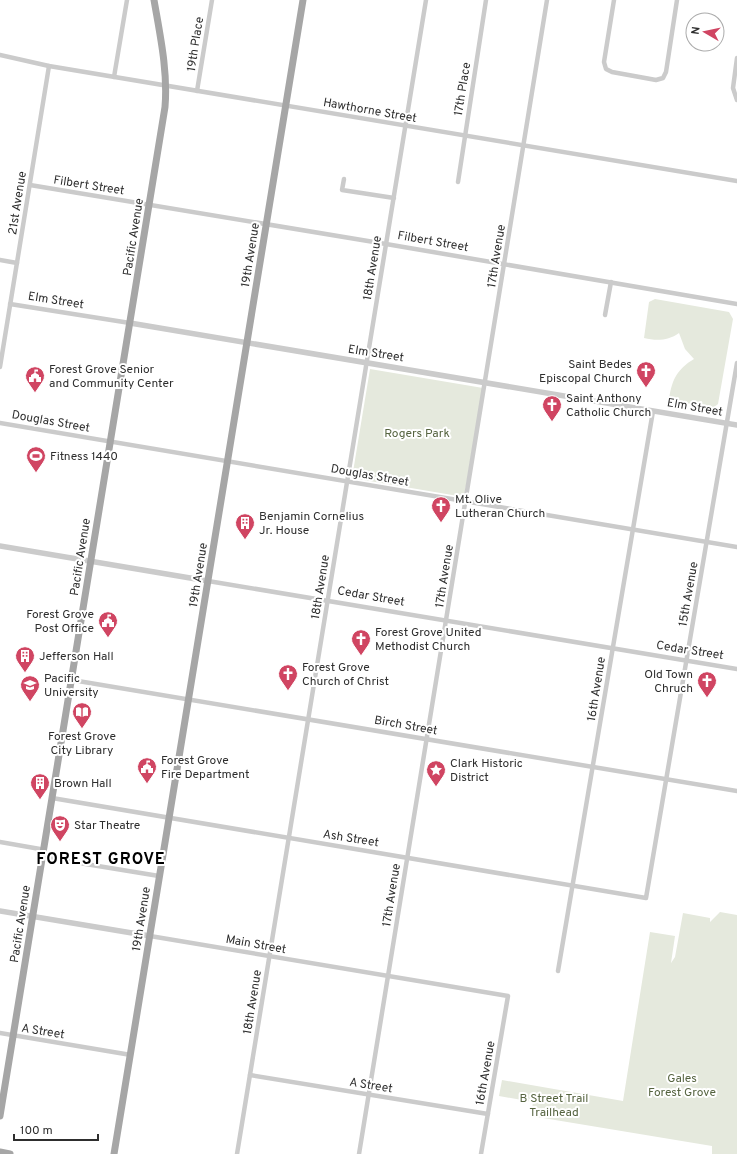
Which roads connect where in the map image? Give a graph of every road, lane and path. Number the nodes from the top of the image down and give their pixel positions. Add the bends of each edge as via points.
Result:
1 (127, 0) edge
2 (154, 0) edge
3 (212, 0) edge
4 (303, 0) edge
5 (426, 0) edge
6 (486, 0) edge
7 (547, 0) edge
8 (614, 0) edge
9 (677, 0) edge
10 (0, 56) edge
11 (737, 58) edge
12 (49, 66) junction
13 (114, 77) junction
14 (166, 85) junction
15 (198, 91) junction
16 (737, 99) edge
17 (286, 105) junction
18 (406, 126) junction
19 (464, 136) junction
20 (524, 146) junction
21 (344, 179) dead end
22 (737, 181) edge
23 (458, 182) dead end
24 (30, 185) junction
25 (394, 198) junction
26 (149, 204) junction
27 (266, 225) junction
28 (386, 244) junction
29 (0, 260) edge
30 (17, 263) junction
31 (505, 264) junction
32 (611, 282) junction
33 (10, 304) junction
34 (737, 304) edge
35 (605, 315) dead end
36 (130, 323) junction
37 (247, 344) junction
38 (367, 363) junction
39 (737, 363) edge
40 (0, 367) edge
41 (486, 383) junction
42 (653, 411) junction
43 (0, 423) edge
44 (727, 424) junction
45 (737, 425) edge
46 (110, 442) junction
47 (228, 462) junction
48 (348, 481) junction
49 (466, 501) junction
50 (633, 530) junction
51 (706, 543) junction
52 (0, 546) edge
53 (737, 548) edge
54 (91, 561) junction
55 (208, 581) junction
56 (328, 600) junction
57 (447, 620) junction
58 (613, 649) junction
59 (687, 660) junction
60 (737, 669) edge
61 (72, 680) junction
62 (189, 699) junction
63 (308, 719) junction
64 (427, 739) junction
65 (593, 767) junction
66 (666, 779) junction
67 (737, 791) edge
68 (52, 798) junction
69 (170, 818) junction
70 (289, 838) junction
71 (0, 842) edge
72 (43, 852) junction
73 (407, 858) junction
74 (159, 876) junction
75 (573, 886) junction
76 (646, 898) joint
77 (0, 911) edge
78 (33, 917) junction
79 (150, 936) junction
80 (269, 957) junction
81 (558, 971) dead end
82 (388, 977) junction
83 (508, 996) joint
84 (0, 1033) edge
85 (13, 1036) junction
86 (131, 1055) junction
87 (250, 1075) junction
88 (369, 1095) junction
89 (488, 1114) junction
90 (0, 1116) edge
91 (0, 1152) edge
92 (10, 1154) edge
93 (114, 1154) edge
94 (237, 1154) edge
95 (359, 1154) edge
96 (481, 1154) edge

1 - 13 street
2 - 14 main road, Pacific Avenue
3 - 15 street, 19th Place
4 - 17 main road, 19th Avenue
5 - 18 street, 18th Avenue
6 - 19 street, 17th Place
7 - 20 street, 17th Avenue
8 - 9 street via 604,62 606,69 649,79 662,78 666,72
10 - 12 street, Hawthorne Street
11 - 16 street via 733,82
12 - 13 street, Hawthorne Street
12 - 24 street, 21st Avenue
13 - 14 street, Hawthorne Street
14 - 15 street, Hawthorne Street
14 - 26 main road, Pacific Avenue via 165,107
15 - 17 street, Hawthorne Street
17 - 18 street, Hawthorne Street
17 - 27 main road, 19th Avenue
18 - 19 street, Hawthorne Street
18 - 25 street, 18th Avenue
19 - 20 street, Hawthorne Street
19 - 23 street, 17th Place
20 - 22 street, Hawthorne Street
20 - 31 street, 17th Avenue
21 - 25 street via 342,190
24 - 26 street, Filbert Street
24 - 30 street, 21st Avenue
25 - 28 street, 18th Avenue
26 - 27 street, Filbert Street
26 - 36 main road, Pacific Avenue
27 - 28 street, Filbert Street
27 - 37 main road, 19th Avenue
28 - 31 street, Filbert Street
28 - 38 street, 18th Avenue
29 - 30 street
30 - 33 street, 21st Avenue
31 - 32 street, Filbert Street
31 - 41 street, 17th Avenue
32 - 34 street, Filbert Street
32 - 35 street
33 - 36 street, Elm Street
33 - 40 street, 21st Avenue
36 - 37 street, Elm Street
36 - 46 main road, Pacific Avenue
37 - 38 street, Elm Street
37 - 47 main road, 19th Avenue
38 - 41 street, Elm Street
38 - 48 street, 18th Avenue
39 - 44 street, 15th Avenue
41 - 42 street, Elm Street
41 - 49 street, 17th Avenue
42 - 44 street, Elm Street
42 - 50 street, 16th Avenue
43 - 46 street, Douglas Street
44 - 45 street, Elm Street
44 - 51 street, 15th Avenue
46 - 47 street, Douglas Street
46 - 54 main road, Pacific Avenue
47 - 48 street, Douglas Street
47 - 55 main road, 19th Avenue
48 - 49 street, Douglas Street
48 - 56 street, 18th Avenue
49 - 50 street, Douglas Street
49 - 57 street, 17th Avenue
50 - 51 street, Douglas Street
50 - 58 street, 16th Avenue
51 - 53 street, Douglas Street
51 - 59 street, 15th Avenue
52 - 54 street, Cedar Street
54 - 55 street, Cedar Street
54 - 61 main road, Pacific Avenue
55 - 56 street, Cedar Street
55 - 62 main road, 19th Avenue
56 - 57 street, Cedar Street
56 - 63 street, 18th Avenue
57 - 58 street, Cedar Street
57 - 64 street, 17th Avenue
58 - 59 street, Cedar Street
58 - 65 street, 16th Avenue
59 - 60 street, Cedar Street
59 - 66 street, 15th Avenue
61 - 62 street, Birch Street
61 - 68 main road, Pacific Avenue
62 - 63 street, Birch Street
62 - 69 main road, 19th Avenue
63 - 64 street, Birch Street
63 - 70 street, 18th Avenue
64 - 65 street, Birch Street
64 - 73 street, 17th Avenue
65 - 66 street, Birch Street
65 - 75 street, 16th Avenue
66 - 67 street, Birch Street
66 - 76 street, 15th Avenue
68 - 69 street, Ash Street
68 - 72 main road, Pacific Avenue
69 - 70 street, Ash Street
69 - 74 main road, 19th Avenue
70 - 73 street, Ash Street
70 - 80 street, 18th Avenue
71 - 72 street via 40,848
72 - 74 street via 49,858
72 - 78 main road, Pacific Avenue
73 - 75 street, Ash Street
73 - 82 street, 17th Avenue
74 - 79 main road, 19th Avenue
75 - 76 street, Ash Street
75 - 81 street, 16th Avenue
77 - 78 street, Main Street
78 - 79 street, Main Street
78 - 85 main road, Pacific Avenue
79 - 80 street, Main Street
79 - 86 main road, 19th Avenue
80 - 82 street, Main Street
80 - 87 street, 18th Avenue
82 - 83 street, Main Street
82 - 88 street, 17th Avenue
83 - 89 street, 16th Avenue
84 - 85 street, A Street
85 - 86 street, A Street
85 - 90 main road, Pacific Avenue
86 - 93 main road, 19th Avenue
87 - 88 street, A Street
87 - 94 street, 18th Avenue
88 - 89 street, A Street
88 - 95 street, 17th Avenue
89 - 96 street, 16th Avenue
91 - 92 main road

